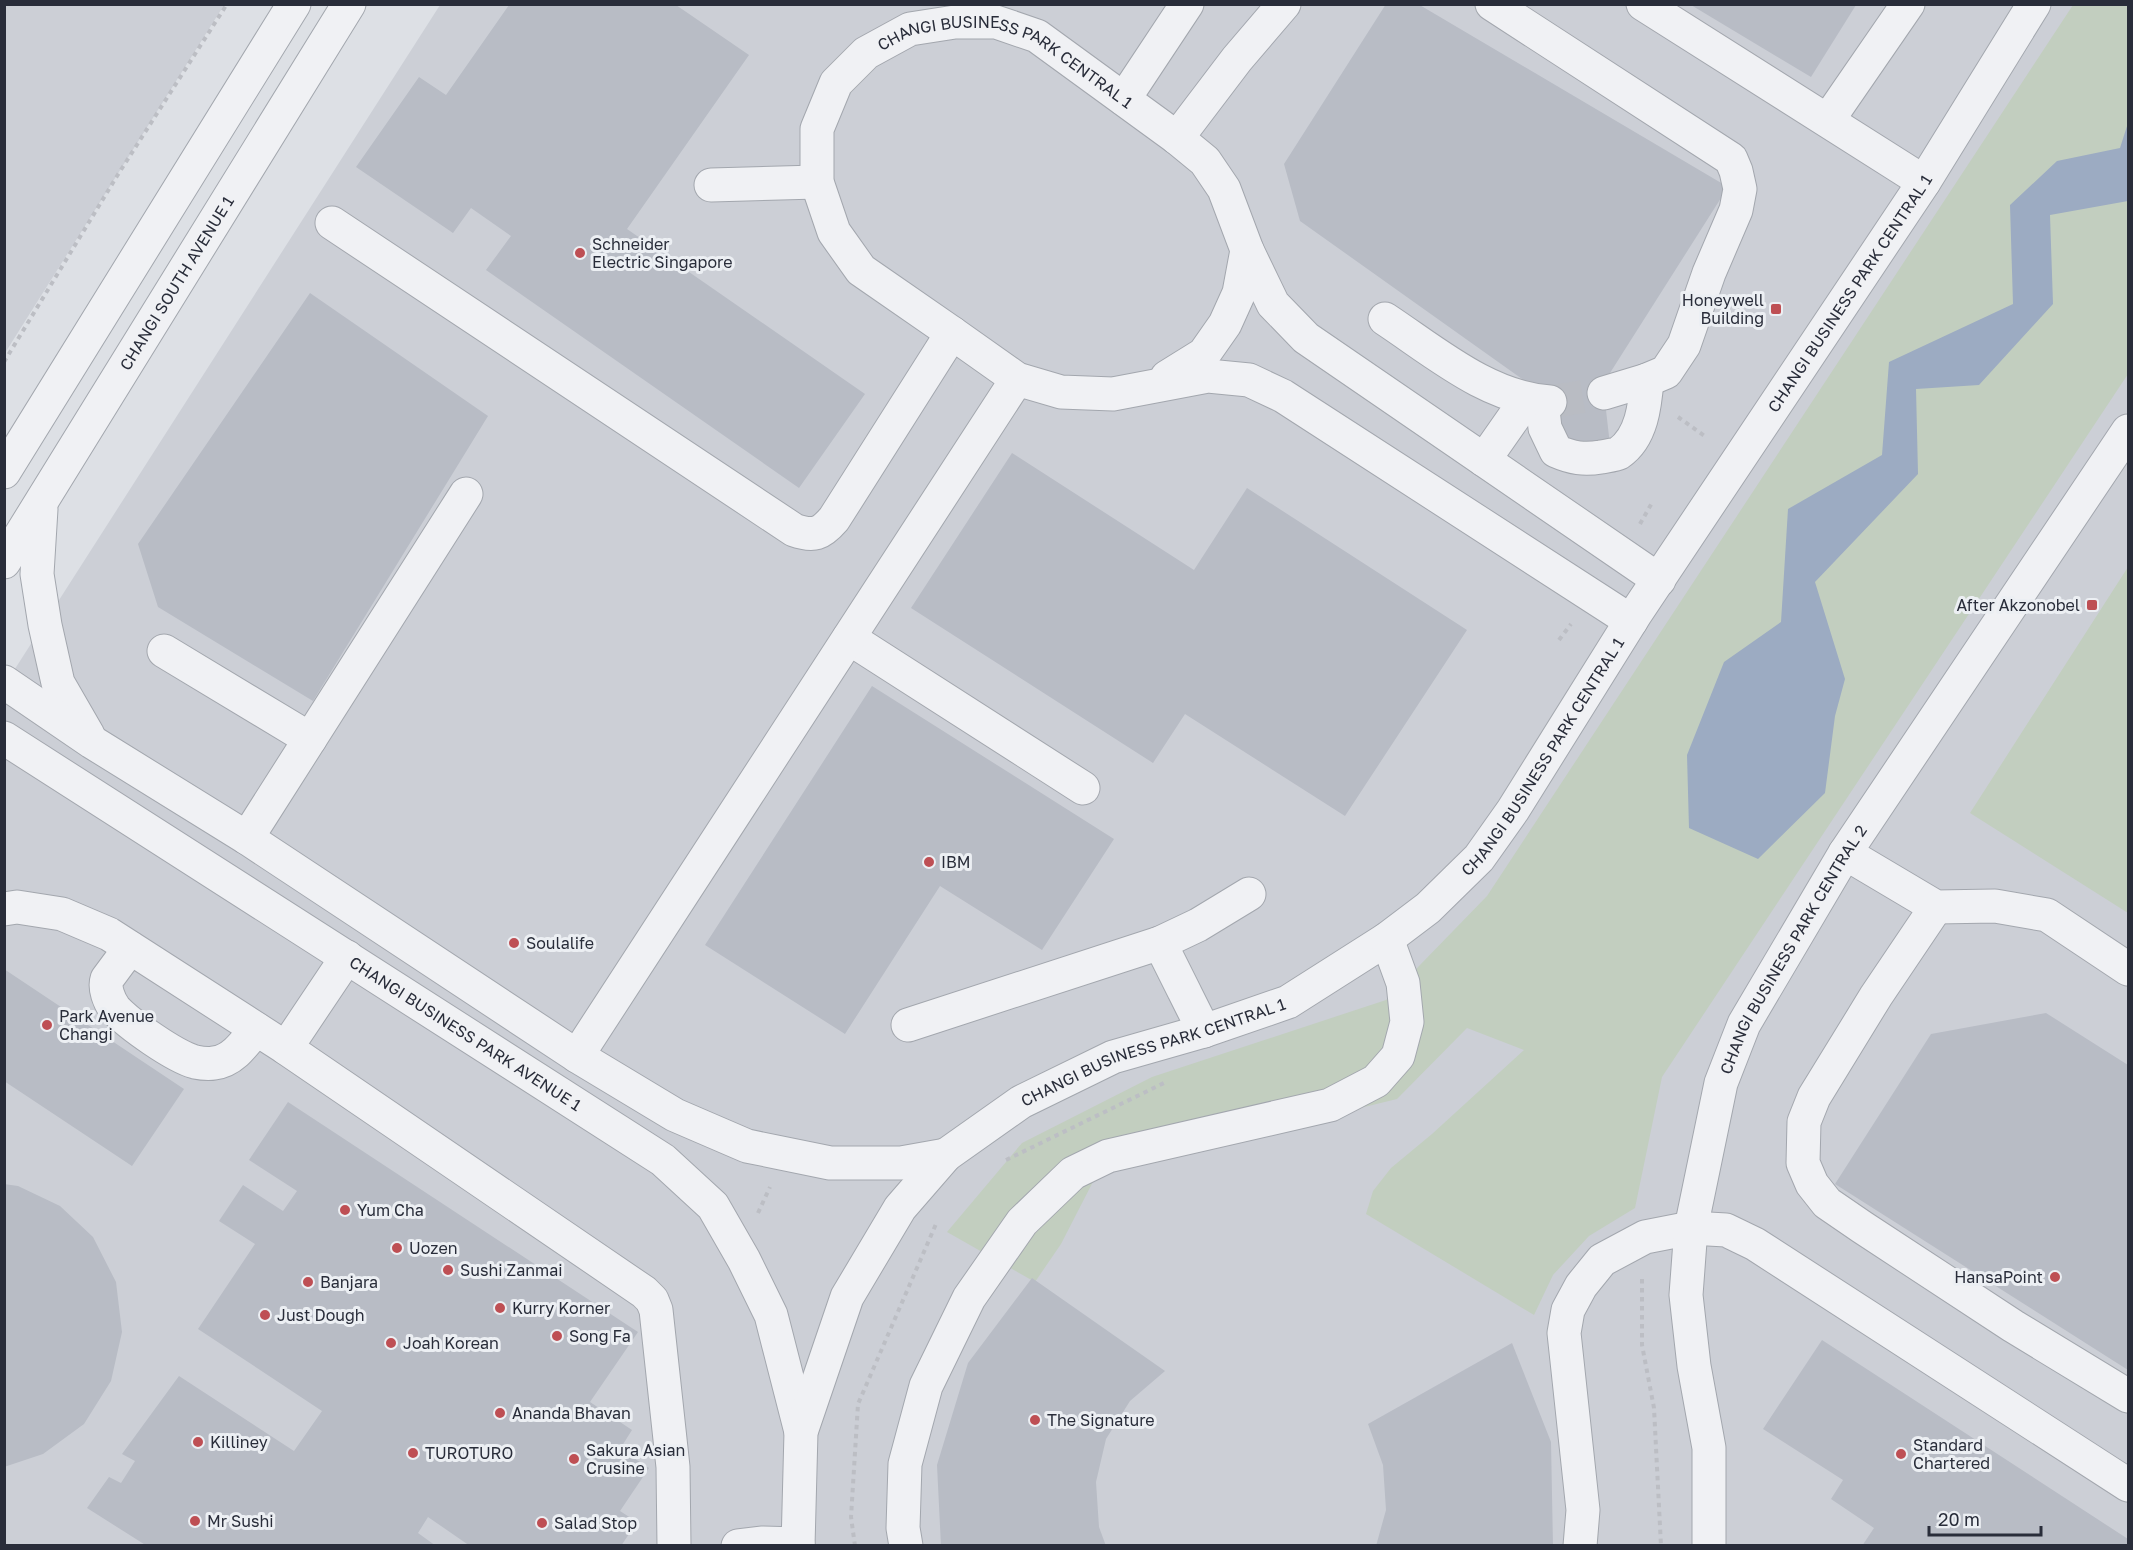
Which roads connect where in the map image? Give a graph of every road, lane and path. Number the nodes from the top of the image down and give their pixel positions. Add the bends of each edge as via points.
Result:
1 (227, 4) edge
2 (294, 4) edge
3 (350, 4) edge
4 (1187, 4) edge
5 (1284, 4) edge
6 (1492, 4) edge
7 (1642, 4) edge
8 (1908, 4) edge
9 (2034, 4) edge
10 (908, 17) edge
11 (1124, 99) junction
12 (1828, 120) junction
13 (1177, 138) junction
14 (818, 182) junction
15 (1924, 182) junction
16 (711, 185) dead end
17 (332, 223) dead end
18 (1247, 250) junction
19 (1385, 319) dead end
20 (952, 333) junction
21 (4, 362) edge
22 (1017, 379) junction
23 (1647, 380) junction
24 (1153, 386) junction
25 (1604, 393) tunnel mouth
26 (1540, 401) junction
27 (1677, 417) dead end
28 (2128, 431) edge
29 (1706, 437) dead end
30 (1484, 460) junction
31 (4, 472) edge
32 (466, 494) dead end
33 (41, 504) junction
34 (4, 562) edge
35 (1659, 580) junction
36 (1631, 621) junction
37 (849, 638) junction
38 (164, 651) dead end
39 (4, 682) edge
40 (4, 738) edge
41 (310, 739) junction
42 (92, 742) junction
43 (4, 767) edge
44 (76, 783) junction
45 (1083, 788) dead end
46 (247, 838) junction
47 (1845, 853) junction
48 (1249, 894) dead end
49 (1936, 907) junction
50 (4, 909) edge
51 (1387, 939) junction
52 (1160, 943) junction
53 (130, 948) junction
54 (347, 957) junction
55 (2128, 969) edge
56 (908, 1025) dead end
57 (256, 1029) junction
58 (1204, 1031) junction
59 (286, 1048) junction
60 (577, 1056) junction
61 (784, 1154) junction
62 (946, 1155) junction
63 (1691, 1228) junction
64 (1645, 1237) junction
65 (736, 1247) junction
66 (2128, 1396) edge
67 (801, 1432) junction
68 (2128, 1485) edge
69 (675, 1545) edge
70 (738, 1545) edge
71 (798, 1545) edge
72 (906, 1545) edge
73 (1580, 1545) edge
74 (1661, 1545) edge
75 (1709, 1545) edge

1 - 21 path
2 - 31 street
3 - 33 street, CHANGI SOUTH AVENUE 1
4 - 11 street
5 - 13 street
6 - 23 street via 1731,159 1736,171 1740,189 1736,210 1684,345 1666,372
7 - 12 street
8 - 12 street
9 - 15 street, CHANGI BUSINESS PARK CENTRAL 1
10 - 11 street, CHANGI BUSINESS PARK CENTRAL 1 via 996,22 1037,36
10 - 14 street, CHANGI BUSINESS PARK CENTRAL 1 via 836,83 818,129
11 - 13 street, CHANGI BUSINESS PARK CENTRAL 1
12 - 15 street
13 - 18 street, CHANGI BUSINESS PARK CENTRAL 1 via 1205,161 1224,189
14 - 16 street
14 - 20 street, CHANGI BUSINESS PARK CENTRAL 1 via 834,232 861,270
15 - 35 street, CHANGI BUSINESS PARK CENTRAL 1
17 - 20 street via 794,530 808,535 824,530 834,519
18 - 24 street, CHANGI BUSINESS PARK CENTRAL 1 via 1239,293 1225,324 1204,354
18 - 30 street, CHANGI BUSINESS PARK CENTRAL 1 via 1273,304 1306,338
19 - 26 street via 1479,380
20 - 22 street, CHANGI BUSINESS PARK CENTRAL 1
22 - 24 street, CHANGI BUSINESS PARK CENTRAL 1 via 1061,392 1113,394
22 - 37 street
23 - 25 street
23 - 26 street via 1644,410 1635,434 1618,453 1590,459 1556,451 1545,428
24 - 36 street, CHANGI BUSINESS PARK CENTRAL 1 via 1208,376 1249,380 1283,396
26 - 30 street
27 - 29 path
28 - 47 street, CHANGI BUSINESS PARK CENTRAL 2
30 - 35 street, CHANGI BUSINESS PARK CENTRAL 1
32 - 41 street
33 - 34 street, CHANGI SOUTH AVENUE 1
33 - 42 street via 37,573 45,625 58,683
35 - 36 street, CHANGI BUSINESS PARK CENTRAL 1
36 - 51 street, CHANGI BUSINESS PARK CENTRAL 1 via 1479,858 1428,908
37 - 45 street
37 - 60 street
38 - 41 street
39 - 42 street
40 - 44 street, CHANGI BUSINESS PARK AVENUE 1
41 - 46 street
42 - 46 street
43 - 44 street via 30,768
44 - 54 street, CHANGI BUSINESS PARK AVENUE 1
46 - 60 street
47 - 49 street
47 - 63 street, CHANGI BUSINESS PARK CENTRAL 2 via 1744,1024 1721,1083
48 - 52 street
49 - 55 street via 1995,906 2047,915
49 - 66 street via 1814,1097 1804,1122 1803,1163 1812,1184 1827,1203 2013,1326
50 - 53 street via 17,907 62,914 109,934
51 - 58 street, CHANGI BUSINESS PARK CENTRAL 1 via 1287,1002
51 - 72 street via 1403,983 1407,1022 1398,1056 1376,1081 1329,1105 1108,1156 1073,1173 1022,1222 969,1298 926,1386 905,1464
52 - 56 street
52 - 58 street
53 - 57 street
53 - 57 street via 107,979 107,992 114,1008 175,1053 196,1062 214,1063 241,1048
54 - 59 street
54 - 65 street, CHANGI BUSINESS PARK AVENUE 1 via 663,1160 713,1206
57 - 59 street
58 - 62 street, CHANGI BUSINESS PARK CENTRAL 1 via 1113,1057 1020,1102
59 - 69 street via 652,1300 673,1467
60 - 61 street via 675,1115 747,1146
61 - 62 street via 830,1163 901,1163
61 - 65 path via 761,1209
62 - 67 street, CHANGI BUSINESS PARK CENTRAL 1 via 900,1208 847,1297
63 - 64 street
63 - 68 street via 1726,1230 1755,1244
63 - 75 street, CHANGI BUSINESS PARK CENTRAL 2 via 1686,1295 1709,1448
64 - 73 street via 1602,1260 1568,1310 1564,1333 1583,1510
64 - 74 path via 1642,1345 1654,1408
65 - 67 street, CHANGI BUSINESS PARK AVENUE 1 via 771,1315
67 - 71 street, CHANGI BUSINESS PARK CENTRAL 1
70 - 71 street

